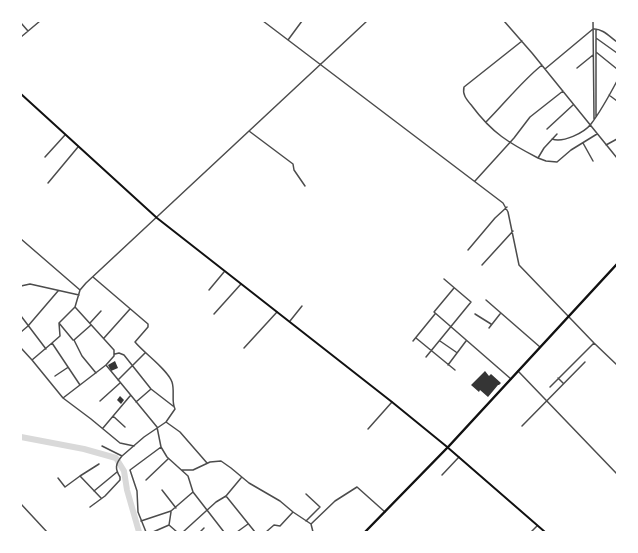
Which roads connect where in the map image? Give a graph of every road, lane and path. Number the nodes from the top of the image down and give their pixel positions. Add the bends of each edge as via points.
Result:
1 (40, 21) edge
2 (262, 21) edge
3 (302, 21) edge
4 (367, 21) edge
5 (504, 21) edge
6 (508, 21) edge
7 (593, 21) edge
8 (21, 23) edge
9 (506, 23) junction
10 (595, 29) junction
11 (28, 31) junction
12 (21, 37) edge
13 (596, 38) junction
14 (288, 40) junction
15 (522, 41) junction
16 (617, 42) edge
17 (596, 52) junction
18 (617, 53) edge
19 (593, 54) junction
20 (320, 65) junction
21 (542, 65) junction
22 (577, 68) dead end
23 (545, 69) junction
24 (617, 69) edge
25 (617, 82) edge
26 (563, 91) junction
27 (21, 94) edge
28 (610, 95) junction
29 (617, 101) edge
30 (574, 104) junction
31 (595, 118) junction
32 (485, 122) junction
33 (590, 125) junction
34 (547, 129) dead end
35 (249, 132) junction
36 (65, 134) junction
37 (556, 134) dead end
38 (597, 134) junction
39 (552, 139) junction
40 (617, 139) edge
41 (510, 143) junction
42 (583, 143) junction
43 (606, 145) junction
44 (78, 147) junction
45 (45, 157) dead end
46 (538, 158) junction
47 (617, 158) edge
48 (593, 161) dead end
49 (474, 181) junction
50 (48, 183) dead end
51 (305, 186) dead end
52 (507, 207) junction
53 (157, 218) junction
54 (513, 231) junction
55 (21, 239) edge
56 (468, 250) dead end
57 (617, 264) edge
58 (482, 265) dead end
59 (224, 272) junction
60 (93, 278) junction
61 (444, 279) dead end
62 (241, 284) junction
63 (21, 286) edge
64 (454, 288) junction
65 (80, 290) junction
66 (209, 290) dead end
67 (58, 291) junction
68 (79, 295) junction
69 (486, 300) dead end
70 (302, 306) dead end
71 (75, 307) junction
72 (130, 309) junction
73 (101, 310) dead end
74 (277, 312) junction
75 (500, 313) junction
76 (214, 314) dead end
77 (435, 314) junction
78 (475, 314) dead end
79 (21, 316) edge
80 (569, 317) junction
81 (290, 321) junction
82 (59, 322) junction
83 (90, 324) junction
84 (491, 324) junction
85 (28, 326) junction
86 (450, 328) junction
87 (489, 328) dead end
88 (21, 332) edge
89 (104, 338) junction
90 (416, 338) junction
91 (74, 340) junction
92 (413, 341) dead end
93 (440, 341) junction
94 (466, 341) junction
95 (52, 343) junction
96 (594, 343) junction
97 (540, 347) junction
98 (21, 348) edge
99 (244, 348) dead end
100 (46, 349) junction
101 (431, 351) junction
102 (456, 352) junction
103 (145, 353) junction
104 (114, 354) junction
105 (426, 357) dead end
106 (32, 360) junction
107 (584, 362) dead end
108 (106, 365) junction
109 (132, 365) junction
110 (448, 365) junction
111 (617, 365) edge
112 (67, 367) junction
113 (455, 370) dead end
114 (518, 371) junction
115 (96, 373) junction
116 (556, 374) dead end
117 (55, 376) dead end
118 (558, 378) junction
119 (511, 379) junction
120 (118, 380) junction
121 (120, 383) junction
122 (563, 383) junction
123 (80, 385) junction
124 (550, 387) dead end
125 (151, 389) junction
126 (130, 396) junction
127 (63, 398) junction
128 (100, 401) dead end
129 (546, 401) junction
130 (136, 402) junction
131 (392, 402) junction
132 (173, 406) junction
133 (113, 416) junction
134 (166, 422) junction
135 (522, 426) dead end
136 (125, 427) dead end
137 (157, 427) junction
138 (103, 428) junction
139 (368, 429) dead end
140 (102, 446) dead end
141 (134, 446) junction
142 (162, 447) junction
143 (448, 447) junction
144 (121, 457) junction
145 (459, 457) junction
146 (168, 458) junction
147 (207, 463) junction
148 (99, 464) dead end
149 (182, 470) junction
150 (117, 472) junction
151 (617, 474) edge
152 (442, 475) dead end
153 (80, 476) junction
154 (58, 478) dead end
155 (242, 478) junction
156 (146, 480) dead end
157 (162, 490) dead end
158 (94, 491) junction
159 (193, 492) junction
160 (306, 494) dead end
161 (226, 496) junction
162 (101, 499) junction
163 (21, 504) edge
164 (90, 507) dead end
165 (176, 508) junction
166 (206, 510) junction
167 (171, 512) junction
168 (293, 512) junction
169 (384, 512) junction
170 (141, 521) junction
171 (306, 521) junction
172 (248, 524) junction
173 (311, 524) junction
174 (169, 525) junction
175 (538, 525) junction
176 (204, 528) dead end
177 (47, 532) edge
178 (146, 532) edge
179 (153, 532) edge
180 (177, 532) edge
181 (183, 532) edge
182 (200, 532) edge
183 (224, 532) edge
184 (237, 532) edge
185 (255, 532) edge
186 (266, 532) edge
187 (313, 532) edge
188 (365, 532) edge
189 (531, 532) edge
190 (545, 532) edge

1 - 11 street
2 - 14 street
3 - 14 street
4 - 20 street
5 - 9 street
6 - 9 street
7 - 10 street
8 - 11 street
9 - 15 street
10 - 13 street
10 - 16 street via 601,30
10 - 19 street
10 - 23 street
11 - 12 street
13 - 17 street
13 - 18 street
14 - 20 street
15 - 21 street
15 - 32 street via 464,87 465,98
17 - 24 street
17 - 31 street
19 - 22 street
19 - 31 street
20 - 35 street
20 - 49 street
21 - 23 street
21 - 32 street via 525,79
23 - 26 street
25 - 28 street
26 - 30 street
26 - 41 street via 530,117
27 - 36 main road
28 - 29 street
28 - 31 street
30 - 33 street
30 - 34 street
31 - 33 street
32 - 41 street
33 - 38 street
33 - 39 street via 571,137
35 - 51 street via 294,164 294,170
35 - 53 street
36 - 44 main road
36 - 45 street
37 - 39 street
38 - 42 street
38 - 43 street
39 - 46 street
40 - 43 street
41 - 46 street
41 - 49 street
42 - 46 street via 557,162
42 - 48 street
43 - 47 street
44 - 50 street
44 - 53 main road
49 - 52 street
52 - 54 street
52 - 56 street
53 - 59 main road
53 - 60 street
54 - 58 street
54 - 80 street via 519,264
55 - 65 street
57 - 80 highway
59 - 62 main road
59 - 66 street
60 - 65 street
60 - 72 street
61 - 64 street
62 - 74 main road
62 - 76 street
63 - 67 street via 30,284
64 - 77 street
64 - 86 street via 471,302
65 - 68 street
67 - 68 street
67 - 85 street
68 - 71 street
69 - 75 street
70 - 81 street
71 - 82 street
71 - 83 street
72 - 89 street
72 - 103 street via 148,324 135,342
73 - 83 street
74 - 81 main road
74 - 99 street
75 - 84 street
75 - 97 street
77 - 86 street
77 - 90 street
78 - 84 street
79 - 85 street
80 - 96 street
80 - 97 highway
81 - 131 main road
82 - 91 street
82 - 95 street via 60,336
83 - 89 street
83 - 91 street
84 - 87 street
85 - 88 street
85 - 100 street
86 - 93 street
86 - 94 street
89 - 104 street via 114,350
90 - 92 street
90 - 101 street
91 - 115 street via 82,356
93 - 101 street
93 - 102 street
94 - 102 street
94 - 119 street
95 - 100 street
95 - 112 street
96 - 111 street
96 - 118 street
97 - 114 highway
98 - 106 street
100 - 106 street
101 - 105 street
101 - 110 street
102 - 110 street
103 - 109 street
103 - 132 street via 171,380 174,392
104 - 108 street
104 - 109 street via 124,355
106 - 127 street
107 - 122 street
108 - 115 street
108 - 120 street
109 - 120 street
109 - 125 street
110 - 113 street
112 - 117 street
112 - 123 street
114 - 119 highway
114 - 129 street
115 - 123 street
116 - 118 street
118 - 122 street
118 - 124 street
119 - 143 highway
120 - 121 street
121 - 126 street
121 - 128 street
122 - 129 street
123 - 127 street
125 - 130 street
125 - 132 street
126 - 130 street
126 - 133 street
127 - 138 street
129 - 135 street
129 - 151 street
130 - 137 street
131 - 139 street
131 - 143 main road
132 - 134 street via 174,411
133 - 136 street
133 - 138 street
134 - 137 street
134 - 147 street via 180,432
137 - 141 street
137 - 142 street
138 - 141 street via 123,444
140 - 144 street
141 - 144 street
142 - 146 street
142 - 170 street via 130,470
143 - 145 main road
143 - 169 highway
144 - 150 street via 117,462
145 - 152 street
145 - 175 main road
146 - 149 street
146 - 156 street
147 - 149 street via 193,470
147 - 155 street via 221,461
148 - 153 street
149 - 159 street via 190,480
150 - 158 street
150 - 162 street via 120,480
153 - 154 street via 65,486
153 - 158 street
155 - 161 street
155 - 168 street
157 - 165 street
158 - 162 street
159 - 165 street
159 - 166 street
160 - 171 street via 320,507
161 - 166 street
161 - 172 street
162 - 164 street
163 - 177 street
165 - 167 street
166 - 181 street
166 - 183 street
167 - 170 street
167 - 174 street
168 - 171 street
168 - 186 street via 280,526 274,525
169 - 173 street via 357,487 335,501
169 - 188 highway
170 - 178 street
171 - 173 street
172 - 184 street
172 - 185 street
173 - 187 street
174 - 179 street
174 - 180 street
175 - 189 street
175 - 190 main road
176 - 182 street

